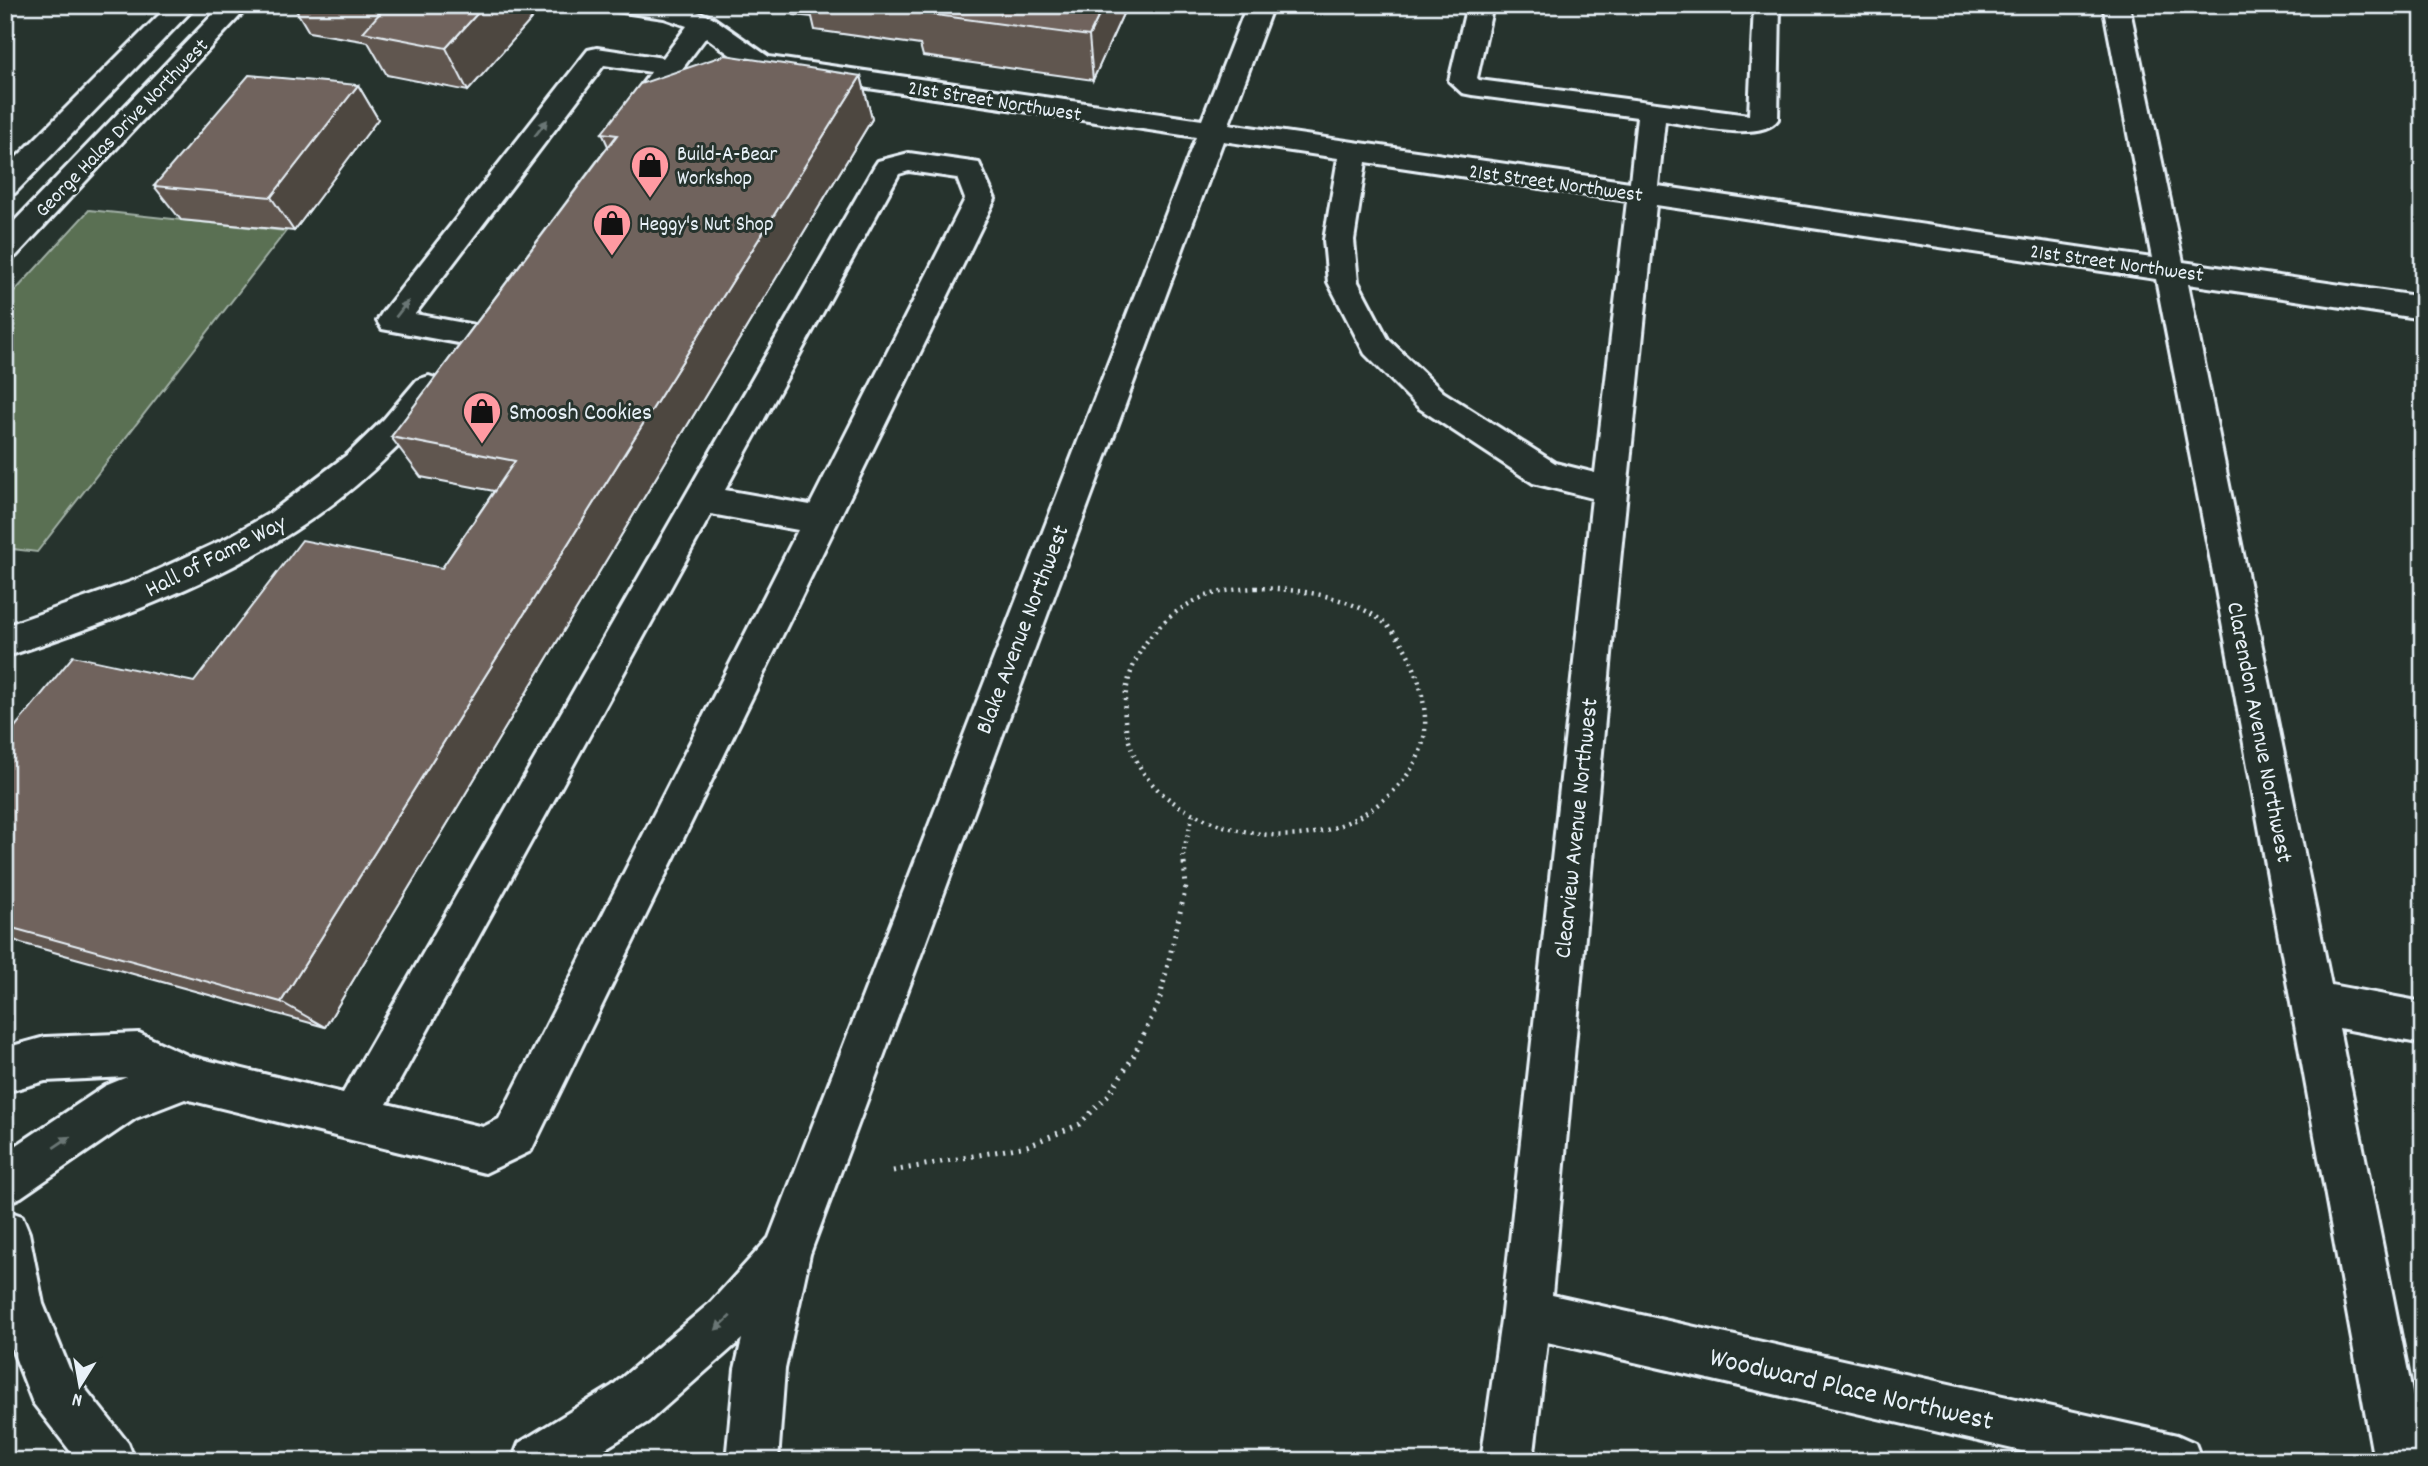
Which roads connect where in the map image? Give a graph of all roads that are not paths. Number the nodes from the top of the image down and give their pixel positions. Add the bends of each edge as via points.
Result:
1 (237, 5) edge
2 (625, 5) edge
3 (1260, 5) edge
4 (1480, 5) edge
5 (1767, 5) edge
6 (2116, 5) edge
7 (180, 9) dead end
8 (703, 23) junction
9 (669, 67) junction
10 (1652, 111) junction
11 (1213, 132) junction
12 (611, 145) edge
13 (1353, 153) junction
14 (5, 186) edge
15 (1643, 195) junction
16 (5, 248) edge
17 (2168, 269) junction
18 (2423, 308) edge
19 (1612, 490) junction
20 (701, 499) junction
21 (820, 520) junction
22 (5, 642) edge
23 (2313, 1002) junction
24 (2423, 1023) edge
25 (5, 1070) edge
26 (185, 1077) junction
27 (354, 1118) junction
28 (5, 1181) edge
29 (5, 1233) edge
30 (786, 1254) junction
31 (1526, 1313) junction
32 (118, 1457) edge
33 (537, 1461) edge
34 (752, 1461) edge
35 (1507, 1461) edge
36 (2177, 1461) edge
37 (2400, 1461) edge

1 - 16 street, George Halas Drive Northwest
2 - 8 street, 21st Street Northwest via 668,11
3 - 11 street, Blake Avenue Northwest
4 - 10 street via 1462,80 1472,87
5 - 10 street via 1764,119 1751,124
6 - 17 street, Clarendon Avenue Northwest
7 - 14 street
8 - 9 street
8 - 11 street, 21st Street Northwest via 761,64
9 - 12 street
22 -> 9 street, Hall of Fame Way via 184,576 270,532 340,484 398,428 463,342 393,321 597,56
10 - 15 street, Clearview Avenue Northwest
11 - 13 street, 21st Street Northwest
11 - 30 street, Blake Avenue Northwest
13 - 15 street, 21st Street Northwest
13 - 19 street via 1339,240 1343,282 1376,346 1431,400 1545,474
15 - 17 street, 21st Street Northwest
15 - 19 street, Clearview Avenue Northwest
17 - 18 street, 21st Street Northwest
17 - 23 street, Clarendon Avenue Northwest
19 - 31 street, Clearview Avenue Northwest
20 - 21 street
20 - 21 street via 888,167 909,162 969,170 980,199
20 - 27 street
21 - 27 street via 515,1135 485,1150
23 - 24 street
23 - 37 street, Clarendon Avenue Northwest
25 - 26 street via 45,1059 139,1055
26 - 27 street
28 -> 26 street via 121,1102
29 - 32 street via 19,1304 51,1385
30 -> 33 street, Blake Avenue Northwest via 727,1320 630,1404
30 - 34 street, Blake Avenue Northwest via 760,1369
31 - 35 street, Clearview Avenue Northwest
31 - 36 street, Woodward Place Northwest

